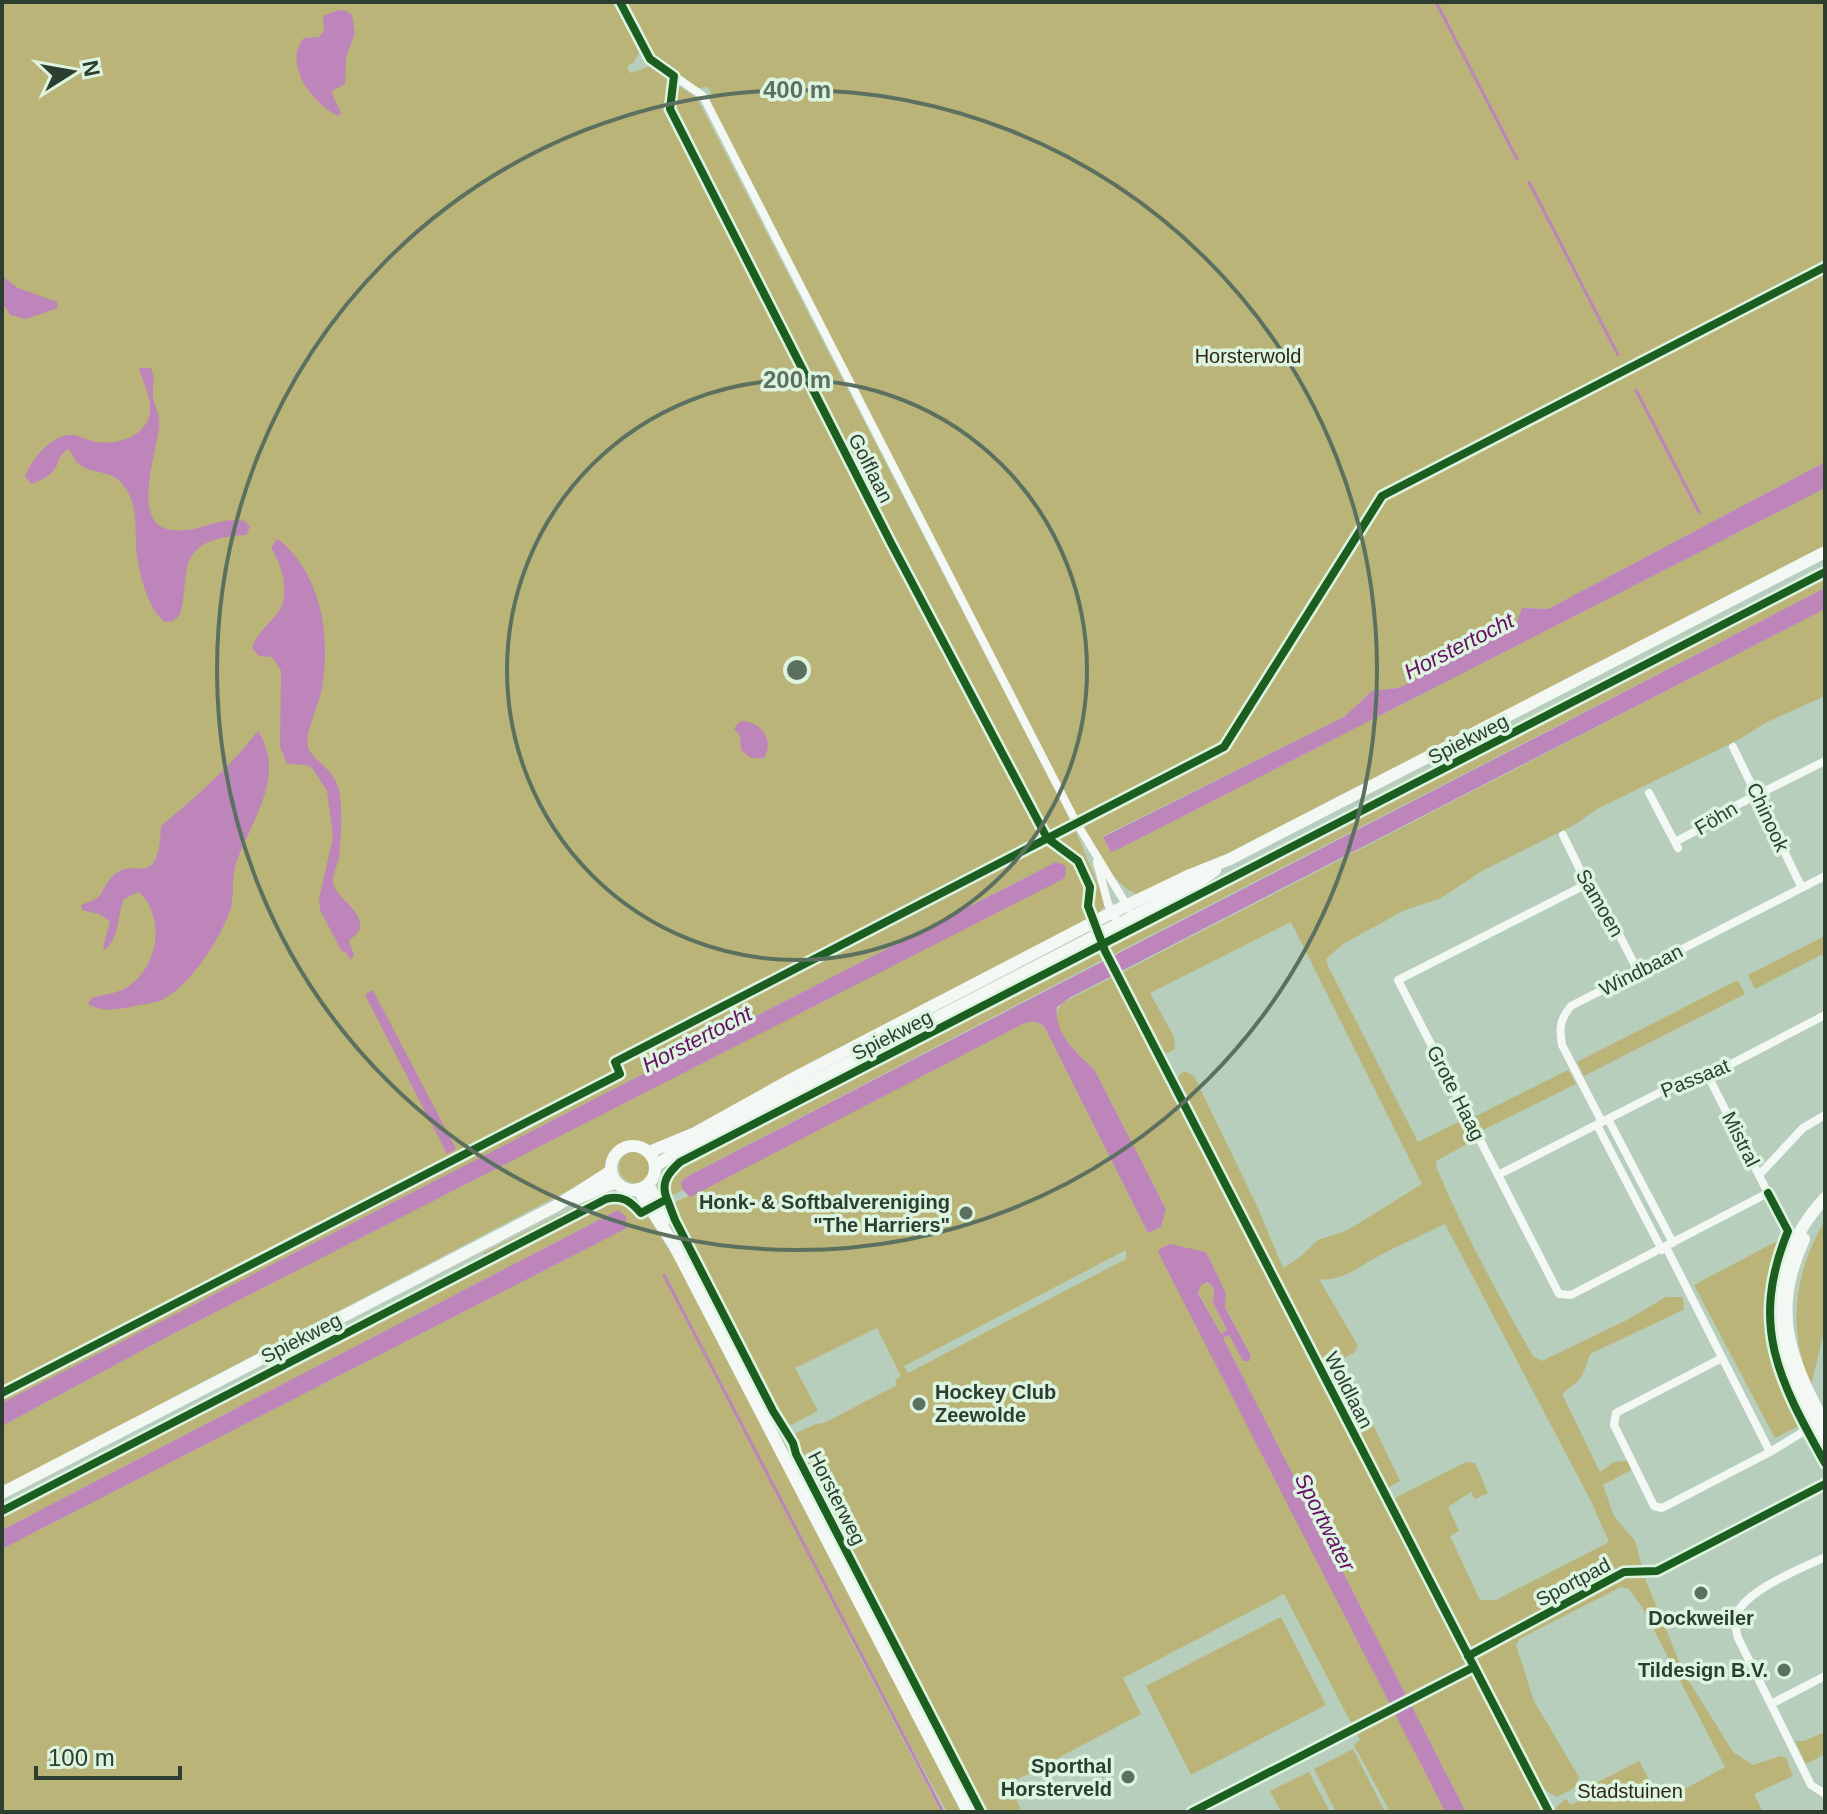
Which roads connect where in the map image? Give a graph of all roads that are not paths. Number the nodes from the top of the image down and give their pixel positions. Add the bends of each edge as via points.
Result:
1 (620, 2) edge
2 (1825, 552) edge
3 (1733, 747) dead end
4 (1825, 761) edge
5 (1649, 793) dead end
6 (1759, 796) junction
7 (1563, 835) dead end
8 (1096, 857) junction
9 (1825, 876) edge
10 (1587, 884) junction
11 (1802, 888) junction
12 (1130, 911) junction
13 (1116, 918) junction
14 (1638, 971) junction
15 (1122, 983) dead end
16 (1825, 1015) edge
17 (1708, 1076) junction
18 (1825, 1115) edge
19 (1602, 1122) junction
20 (649, 1152) junction
21 (655, 1166) junction
22 (1498, 1175) junction
23 (1759, 1175) junction
24 (614, 1177) junction
25 (643, 1187) junction
26 (1825, 1198) edge
27 (1825, 1210) edge
28 (1667, 1247) junction
29 (1722, 1358) junction
30 (1822, 1422) edge
31 (1825, 1443) edge
32 (1770, 1452) junction
33 (2, 1493) edge
34 (1825, 1557) edge
35 (1825, 1676) edge
36 (1771, 1704) junction
37 (1825, 1794) edge
38 (968, 1812) edge
39 (1549, 1812) edge

1 - 8 street, Golflaan via 650,59 703,96
2 - 12 main road, Spiekweg via 1190,875
3 - 6 street, Chinook
4 - 6 street, Föhn
5 - 6 street, Föhn via 1676,845 1713,817
6 - 11 street, Chinook
7 - 10 street, Samoen
8 - 12 street, Golflaan
8 - 13 street, Golflaan
9 - 11 street, Windbaan
10 - 14 street, Samoen via 1595,888
10 - 22 street, Grote Haag via 1398,980
11 - 14 street, Windbaan
12 - 13 main road, Spiekweg
13 - 20 main road, Spiekweg
13 - 21 main road, Spiekweg
14 - 19 street, Windbaan via 1571,1006 1560,1023 1562,1045
15 - 39 street, Woldlaan
16 - 17 street, Passaat
17 - 19 street, Passaat via 1694,1075
17 - 23 street, Mistral
18 - 23 street via 1803,1128
19 - 22 street, Passaat
19 - 28 street, Windbaan
20 - 21 main road
20 - 24 main road via 632,1145 623,1148 612,1162
21 - 25 main road via 653,1179
22 - 28 street, Grote Haag via 1559,1294
23 - 28 street, Mistral via 1768,1193
24 - 25 main road via 630,1190
24 - 33 main road, Spiekweg
25 - 38 main road, Horsterweg via 652,1214 664,1226
26 - 30 main road via 1788,1254 1777,1319 1790,1377
27 - 30 main road via 1796,1257 1786,1318 1790,1349
28 - 29 street, Windbaan
29 - 32 street, Windbaan
29 - 32 street via 1616,1413 1614,1425 1654,1506 1662,1508
30 - 31 main road
30 - 32 street
34 - 36 street via 1756,1593 1736,1614 1738,1638
35 - 36 street
36 - 37 street via 1811,1785

